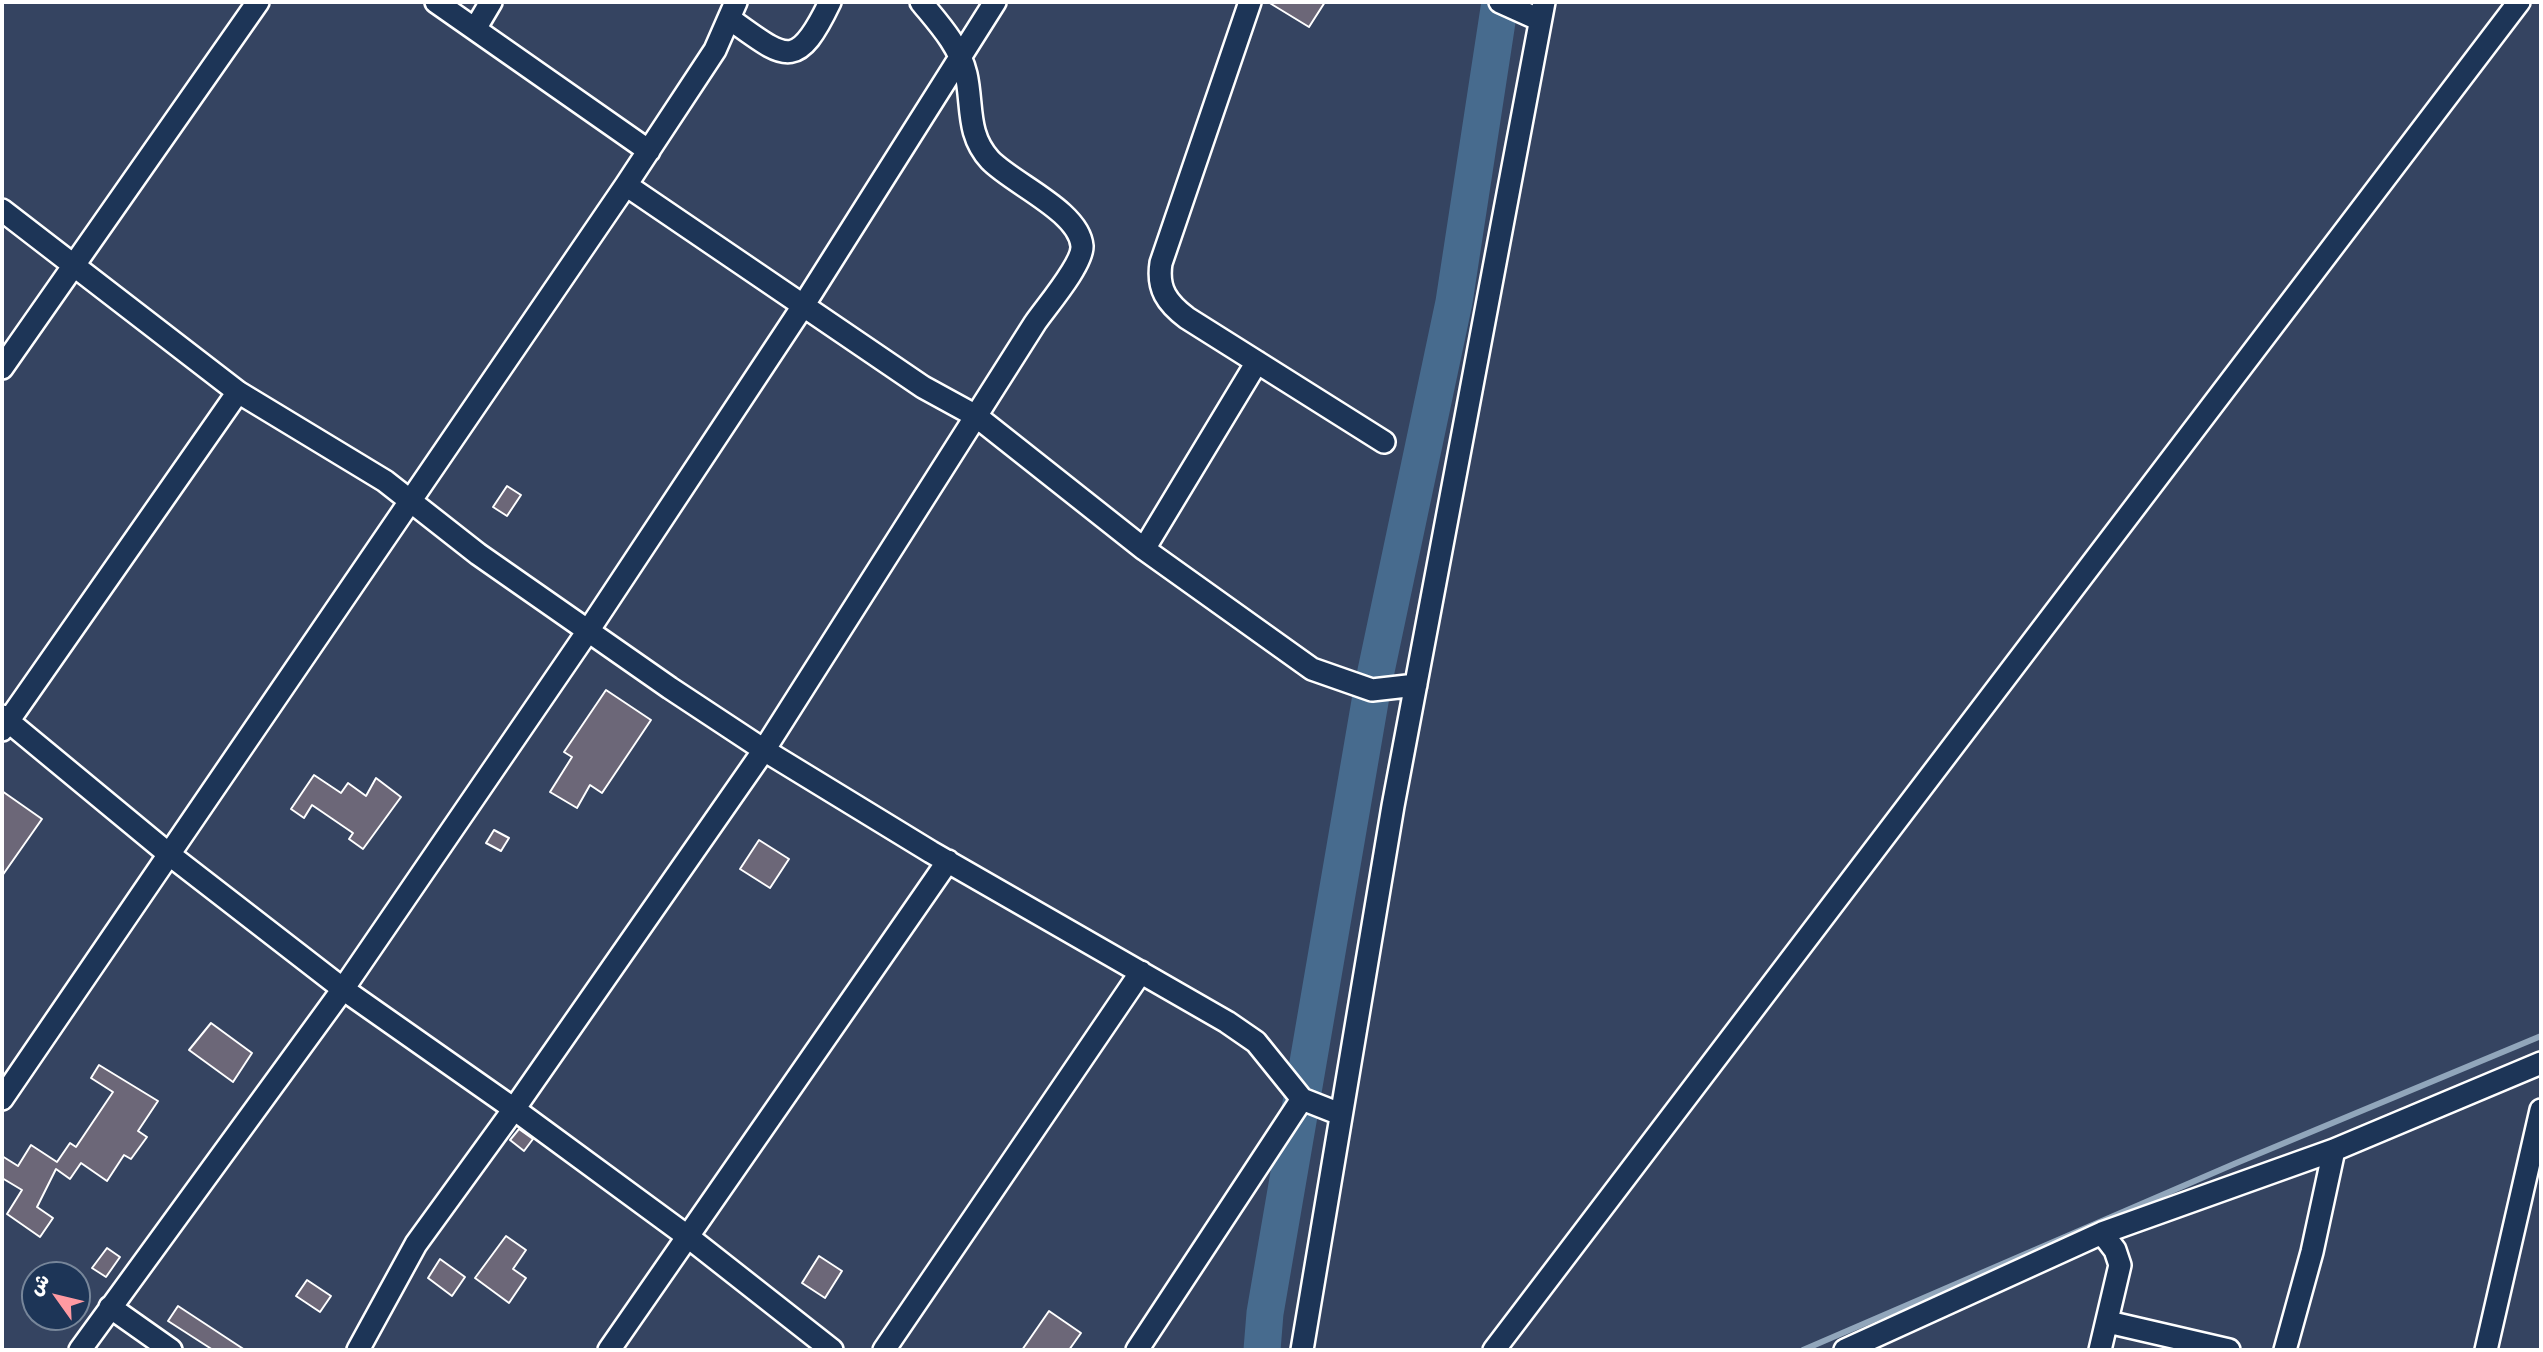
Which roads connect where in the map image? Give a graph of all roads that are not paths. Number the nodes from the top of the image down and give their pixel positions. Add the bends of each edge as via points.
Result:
1 (258, 2) edge
2 (436, 2) edge
3 (491, 2) edge
4 (830, 2) edge
5 (921, 2) edge
6 (995, 2) edge
7 (1250, 2) edge
8 (1500, 2) edge
9 (2519, 2) edge
10 (733, 10) edge
11 (1542, 11) edge
12 (475, 29) junction
13 (960, 56) junction
14 (649, 151) junction
15 (626, 185) junction
16 (2, 210) edge
17 (72, 266) junction
18 (803, 306) junction
19 (1257, 362) junction
20 (2, 368) edge
21 (238, 392) junction
22 (976, 416) junction
23 (1384, 442) dead end
24 (412, 502) junction
25 (1144, 549) junction
26 (588, 631) junction
27 (1416, 685) junction
28 (4, 722) edge
29 (764, 750) junction
30 (170, 855) junction
31 (948, 861) junction
32 (1141, 972) junction
33 (343, 989) junction
34 (2541, 1063) edge
35 (2, 1099) edge
36 (1302, 1099) junction
37 (514, 1109) junction
38 (2541, 1110) edge
39 (1340, 1114) junction
40 (2334, 1150) junction
41 (2102, 1233) junction
42 (687, 1236) junction
43 (110, 1307) junction
44 (2108, 1322) junction
45 (1902, 1327) junction
46 (80, 1350) edge
47 (171, 1350) edge
48 (358, 1350) edge
49 (609, 1350) edge
50 (832, 1350) edge
51 (884, 1350) edge
52 (1137, 1350) edge
53 (1302, 1350) edge
54 (1494, 1350) edge
55 (1845, 1350) edge
56 (1899, 1350) edge
57 (2100, 1350) edge
58 (2229, 1350) edge
59 (2285, 1350) edge
60 (2486, 1350) edge

1 - 17 street
2 - 12 street
3 - 12 street
4 - 10 street via 800,50 789,54 774,50
5 - 13 street
6 - 13 street
7 - 19 street via 1159,274 1169,305
8 - 11 street
9 - 54 street
10 - 14 street via 715,50
11 - 27 street
12 - 14 street
13 - 18 street
13 - 22 street via 970,119 984,153 1069,220 1082,244 1081,257
14 - 15 street
15 - 18 street
15 - 24 street
16 - 17 street
17 - 20 street
17 - 21 street
18 - 22 street via 923,387
18 - 26 street
19 - 23 street
19 - 25 street
21 - 24 street
21 - 28 street
22 - 25 street
22 - 29 street
24 - 26 street
24 - 30 street
25 - 27 street via 1312,669 1372,690
26 - 29 street
26 - 33 street
27 - 39 street
28 - 30 street
29 - 31 street
29 - 37 street
30 - 33 street
30 - 35 street
31 - 32 street
31 - 42 street
32 - 36 street via 1256,1042
32 - 51 street
33 - 37 street
33 - 43 street
34 - 40 street
36 - 39 street
36 - 52 street
37 - 42 street
37 - 48 street via 416,1244
38 - 60 street
39 - 53 street
40 - 41 street
40 - 59 street
41 - 44 street via 2120,1265
41 - 45 street
42 - 49 street
42 - 50 street
43 - 46 street
43 - 47 street
44 - 57 street
44 - 58 street
45 - 55 street
45 - 56 street

